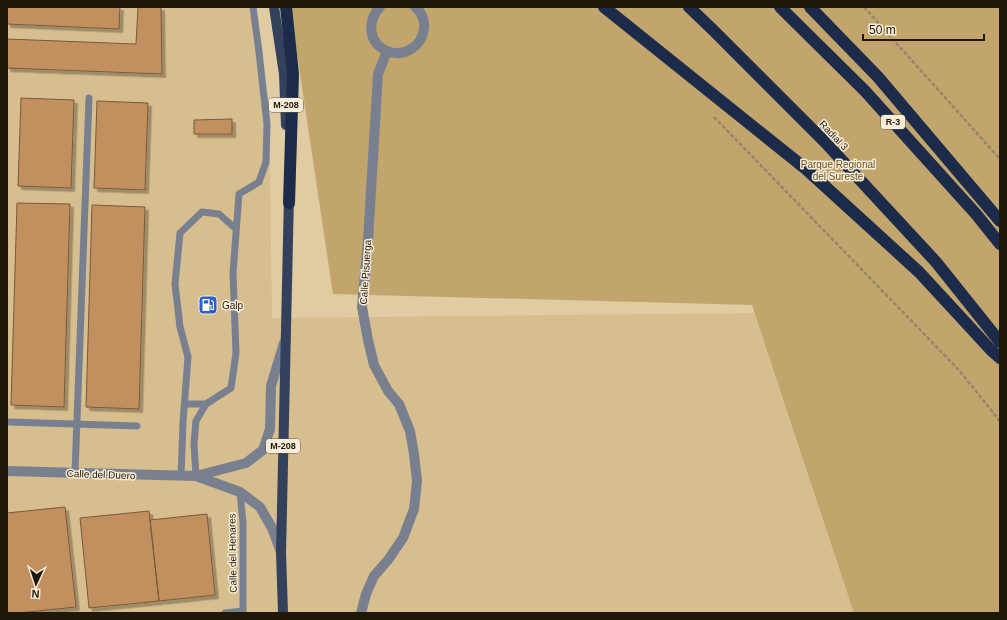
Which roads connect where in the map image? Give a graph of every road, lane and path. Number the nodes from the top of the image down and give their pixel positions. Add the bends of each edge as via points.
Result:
1 (253, 7) edge
2 (274, 7) edge
3 (286, 7) edge
4 (380, 7) edge
5 (415, 7) edge
6 (604, 7) edge
7 (689, 7) edge
8 (780, 7) edge
9 (810, 7) edge
10 (864, 7) edge
11 (387, 51) junction
12 (89, 98) dead end
13 (714, 117) dead end
14 (1000, 159) edge
15 (289, 203) junction
16 (1000, 221) edge
17 (236, 229) junction
18 (1000, 244) edge
19 (286, 340) junction
20 (1000, 342) edge
21 (1000, 358) edge
22 (185, 404) junction
23 (206, 404) junction
24 (1000, 421) edge
25 (10, 422) dead end
26 (76, 424) junction
27 (137, 426) dead end
28 (7, 471) edge
29 (74, 473) junction
30 (181, 476) junction
31 (196, 476) junction
32 (240, 492) junction
33 (281, 553) junction
34 (243, 612) edge
35 (225, 613) edge
36 (283, 613) edge
37 (360, 613) edge

1 - 17 lane via 268,124 266,162 259,182 239,194
2 - 15 main road, M-208 via 284,74
3 - 15 highway via 293,74
4 - 11 street via 374,14 371,31 374,39
5 - 11 street via 422,17 424,26 419,42 404,52
6 - 21 highway via 806,169 919,272
7 - 20 highway, Radial 3 via 824,141 936,262
8 - 18 highway, R-3 via 865,91
9 - 16 highway via 878,77
10 - 14 path
11 - 37 street, Calle Pisuerga via 378,74 362,307 374,365 388,391 399,404 410,431 417,481 414,508 403,538 374,576
12 - 26 lane
13 - 24 path via 958,369
15 - 19 main road, M-208
17 - 22 lane via 219,214 202,212 180,233 175,284 180,327 188,357
17 - 23 lane via 233,273 236,353 231,388
19 - 31 street, Calle del Duero via 271,386 270,429 263,450 246,464
19 - 33 main road, M-208
22 - 23 lane
22 - 30 lane
23 - 31 lane via 196,421
25 - 26 lane
26 - 27 lane
26 - 29 lane
28 - 29 street, Calle del Duero
29 - 30 street, Calle del Duero
30 - 31 street, Calle del Duero
31 - 32 street, Calle del Duero
32 - 33 street, Calle del Duero via 260,507 272,528
32 - 34 lane, Calle del Henares via 243,523
33 - 36 main road, M-208
34 - 35 lane

